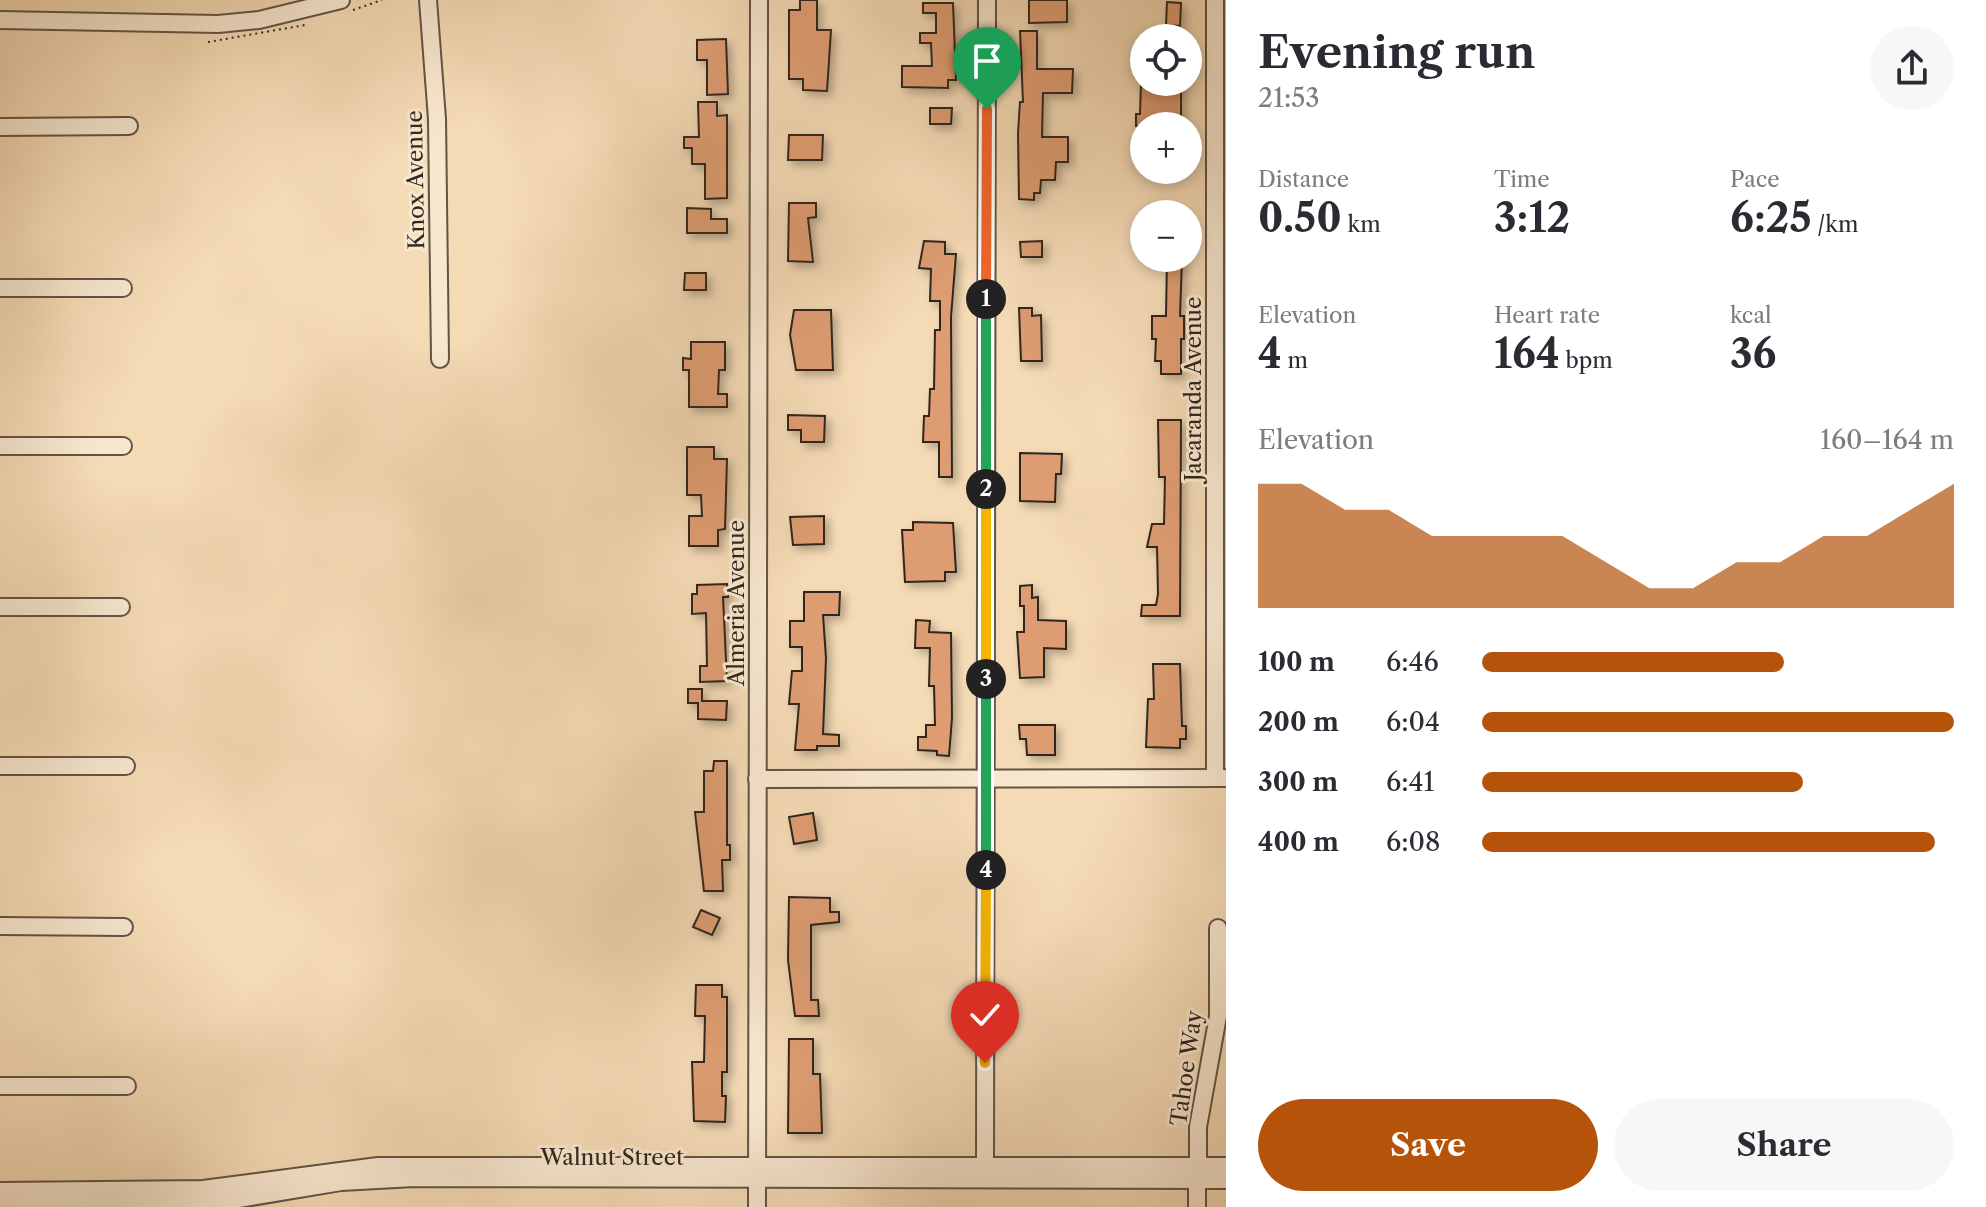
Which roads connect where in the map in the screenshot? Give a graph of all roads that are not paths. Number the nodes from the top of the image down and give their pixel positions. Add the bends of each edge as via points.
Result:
1 (341, 0) edge
2 (428, 0) edge
3 (759, 0) edge
4 (987, 0) edge
5 (1215, 0) edge
6 (0, 20) edge
7 (129, 126) dead end
8 (0, 127) edge
9 (0, 288) edge
10 (123, 288) dead end
11 (440, 359) dead end
12 (0, 446) edge
13 (123, 446) dead end
14 (0, 607) edge
15 (121, 607) dead end
16 (0, 766) edge
17 (126, 766) dead end
18 (986, 778) junction
19 (1220, 778) edge
20 (757, 779) junction
21 (0, 926) edge
22 (124, 927) dead end
23 (1218, 928) dead end
24 (1218, 1061) edge
25 (0, 1086) edge
26 (127, 1086) dead end
27 (985, 1166) junction
28 (1226, 1166) edge
29 (757, 1172) junction
30 (1198, 1173) junction
31 (1226, 1180) edge
32 (0, 1191) edge
33 (0, 1205) edge
34 (195, 1206) edge
35 (757, 1207) edge
36 (1197, 1207) edge

1 - 6 street via 218,24
2 - 11 street, Knox Avenue via 437,119
3 - 20 street, Almeria Avenue
4 - 18 street
5 - 19 street, Jacaranda Avenue
7 - 8 street
9 - 10 street
12 - 13 street
14 - 15 street
16 - 17 street
18 - 19 street
18 - 20 street
18 - 27 street
20 - 29 street, Almeria Avenue
21 - 22 street
23 - 24 street, Tahoe Way
24 - 30 street, Tahoe Way via 1198,1127
25 - 26 street
27 - 29 street, Walnut Street
27 - 30 street, Walnut Street
28 - 30 street, Walnut Street
29 - 30 street, Walnut Street
29 - 32 street, Walnut Street via 378,1166 203,1189
29 - 34 street, Walnut Street via 374,1179
29 - 35 street, Almeria Avenue
30 - 31 street, Walnut Street
30 - 36 street, Tahoe Way
33 - 34 street, Walnut Street

